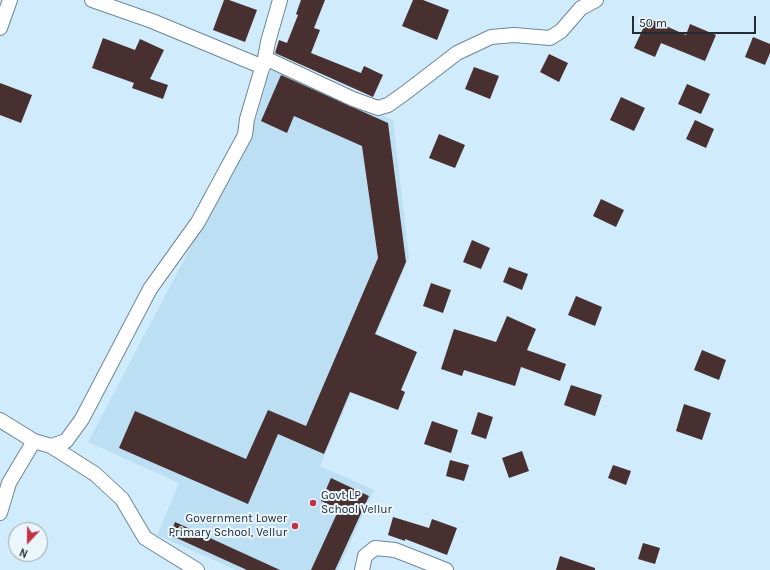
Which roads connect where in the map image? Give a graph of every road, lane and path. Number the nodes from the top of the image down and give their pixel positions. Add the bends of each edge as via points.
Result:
1 (10, 0) edge
2 (92, 0) edge
3 (280, 0) edge
4 (596, 0) edge
5 (0, 28) edge
6 (264, 62) junction
7 (0, 420) edge
8 (34, 440) junction
9 (51, 446) junction
10 (0, 513) edge
11 (197, 570) edge
12 (362, 570) edge
13 (446, 570) edge

1 - 5 street
2 - 6 street
3 - 6 street
4 - 6 street via 581,8 550,38 514,35 491,37 457,53 405,94 378,108
6 - 9 street via 244,135 198,222 150,289 82,419 66,441
7 - 8 street
8 - 9 street
8 - 10 street via 9,483
9 - 11 street via 95,474 122,499 145,538
12 - 13 street via 365,556 375,548 395,550

